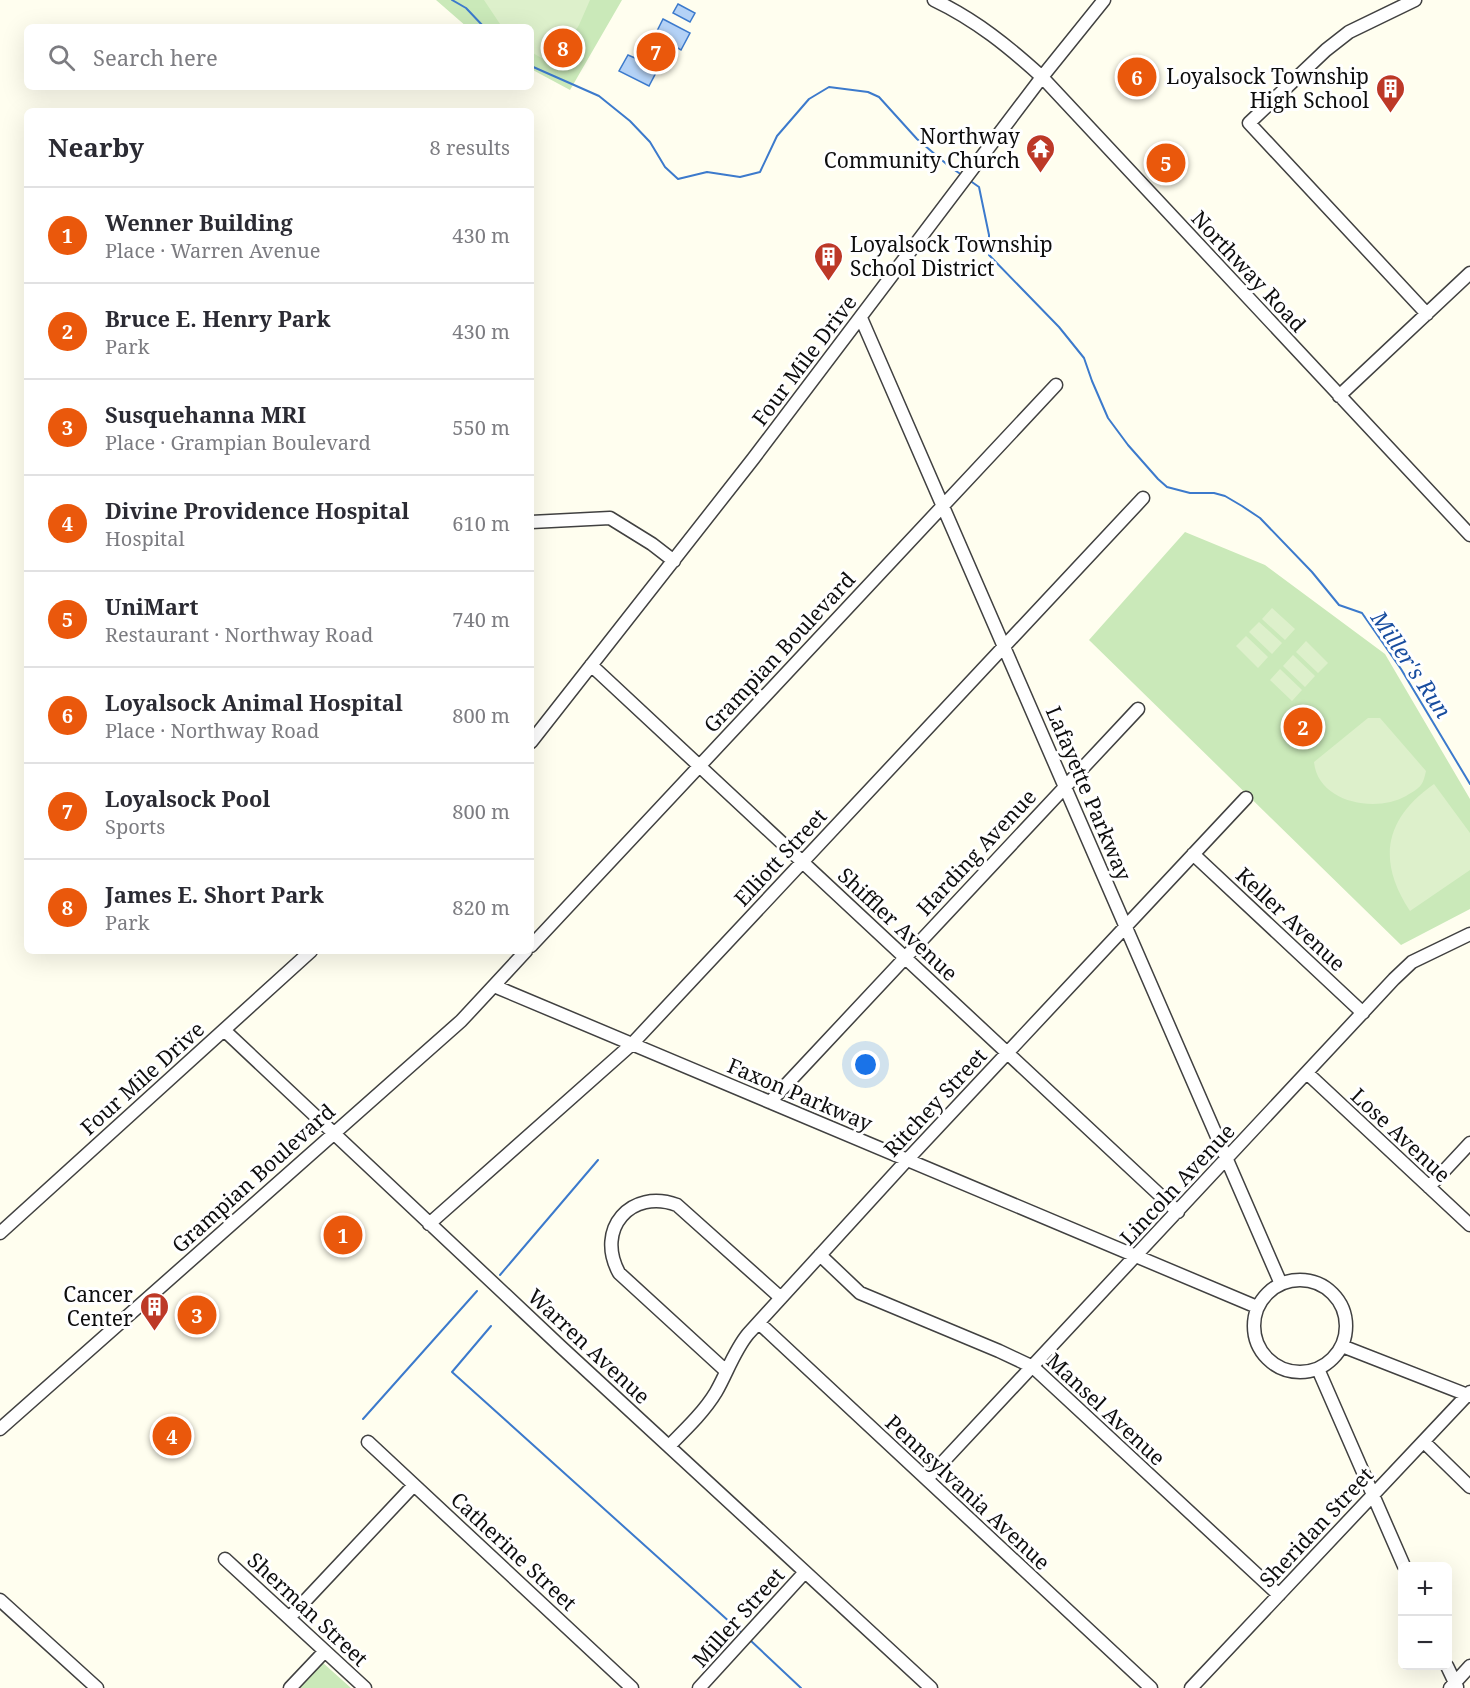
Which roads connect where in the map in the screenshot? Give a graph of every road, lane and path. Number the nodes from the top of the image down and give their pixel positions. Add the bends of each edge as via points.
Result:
1 (934, 0) edge
2 (1104, 0) edge
3 (1416, 0) edge
4 (1042, 77) junction
5 (1470, 273) edge
6 (1427, 314) junction
7 (861, 318) junction
8 (1056, 385) dead end
9 (1339, 396) junction
10 (1143, 498) dead end
11 (943, 505) junction
12 (534, 522) edge
13 (1470, 535) edge
14 (674, 561) junction
15 (1005, 645) junction
16 (591, 665) junction
17 (1138, 709) dead end
18 (534, 736) edge
19 (700, 766) junction
20 (1065, 786) junction
21 (1246, 798) dead end
22 (1193, 854) junction
23 (802, 861) junction
24 (1126, 926) junction
25 (1470, 934) edge
26 (534, 943) edge
27 (307, 954) edge
28 (523, 954) edge
29 (905, 957) junction
30 (494, 986) junction
31 (1364, 1013) junction
32 (224, 1030) junction
33 (632, 1044) junction
34 (1008, 1053) junction
35 (1307, 1073) junction
36 (770, 1102) junction
37 (332, 1133) junction
38 (1470, 1143) edge
39 (1227, 1158) junction
40 (907, 1160) junction
41 (1429, 1187) junction
42 (1178, 1212) junction
43 (429, 1224) junction
44 (1470, 1225) edge
45 (0, 1233) edge
46 (820, 1255) junction
47 (1136, 1257) junction
48 (1281, 1284) junction
49 (782, 1298) junction
50 (1257, 1307) junction
51 (759, 1323) junction
52 (1342, 1346) junction
53 (1033, 1367) junction
54 (1318, 1369) junction
55 (726, 1371) junction
56 (1469, 1394) edge
57 (0, 1429) edge
58 (368, 1442) dead end
59 (1424, 1442) junction
60 (669, 1446) junction
61 (927, 1479) junction
62 (414, 1485) junction
63 (1470, 1487) edge
64 (1373, 1494) junction
65 (225, 1559) dead end
66 (1402, 1562) edge
67 (805, 1572) junction
68 (1279, 1595) junction
69 (0, 1600) edge
70 (289, 1618) junction
71 (325, 1651) junction
72 (1470, 1666) edge
73 (1449, 1670) edge
74 (1454, 1686) edge
75 (97, 1688) edge
76 (290, 1688) edge
77 (365, 1688) edge
78 (632, 1688) edge
79 (699, 1688) edge
80 (931, 1688) edge
81 (1151, 1688) edge
82 (1191, 1688) edge

1 - 4 street, Northway Road via 983,27
2 - 4 street, Four Mile Drive
3 - 6 street via 1349,32 1249,123
4 - 7 street, Four Mile Drive
4 - 9 street, Northway Road
5 - 6 street
6 - 9 street
7 - 11 street, Lafayette Parkway
7 - 14 street, Four Mile Drive
8 - 11 street, Grampian Boulevard
9 - 13 street, Northway Road
10 - 15 street, Elliott Street
11 - 15 street, Lafayette Parkway
11 - 19 street, Grampian Boulevard
12 - 14 street via 610,518
14 - 16 street, Four Mile Drive
15 - 20 street, Lafayette Parkway
15 - 23 street, Elliott Street
16 - 18 street, Four Mile Drive
16 - 19 street, Shiffler Avenue
17 - 20 street, Harding Avenue
19 - 23 street, Shiffler Avenue
19 - 26 street, Grampian Boulevard
20 - 24 street, Lafayette Parkway
20 - 29 street, Harding Avenue
21 - 22 street, Ritchey Street
22 - 24 street, Ritchey Street
22 - 31 street, Keller Avenue
23 - 29 street, Shiffler Avenue
23 - 33 street, Elliott Street
24 - 34 street, Ritchey Street
24 - 39 street, Lafayette Parkway
25 - 31 street, Lincoln Avenue via 1412,962
27 - 32 street, Four Mile Drive
28 - 30 street, Grampian Boulevard
29 - 34 street, Shiffler Avenue
29 - 36 street, Harding Avenue
30 - 33 street, Faxon Parkway
30 - 37 street, Grampian Boulevard via 464,1018
31 - 35 street, Lincoln Avenue
32 - 37 street, Warren Avenue
32 - 45 street, Four Mile Drive
33 - 36 street, Faxon Parkway
33 - 43 street, Elliott Street
34 - 40 street, Ritchey Street
34 - 42 street, Shiffler Avenue
35 - 39 street, Lincoln Avenue
35 - 41 street, Lose Avenue
36 - 40 street, Faxon Parkway
37 - 43 street, Warren Avenue
37 - 57 street, Grampian Boulevard
38 - 41 street
39 - 42 street, Lincoln Avenue
39 - 48 street, Lafayette Parkway
40 - 46 street, Ritchey Street
40 - 47 street, Faxon Parkway
41 - 44 street, Lose Avenue
42 - 47 street, Lincoln Avenue
43 - 60 street, Warren Avenue
46 - 49 street, Ritchey Street
46 - 53 street, Mansel Avenue via 860,1293
47 - 50 street, Faxon Parkway
47 - 53 street, Lincoln Avenue
48 - 50 street via 1264,1296
48 - 52 street via 1306,1281 1332,1294 1345,1317
49 - 51 street, Ritchey Street
49 - 55 street via 677,1205 656,1200 645,1202 620,1218 610,1245 619,1273
50 - 54 street via 1254,1336 1264,1356 1289,1371
51 - 55 street, Ritchey Street
51 - 61 street, Pennsylvania Avenue
52 - 54 street
52 - 56 street
53 - 61 street, Lincoln Avenue
53 - 68 street, Mansel Avenue
54 - 64 street
55 - 60 street, Ritchey Street via 707,1405
56 - 59 street, Sheridan Street
58 - 62 street, Catherine Street
59 - 63 street
59 - 64 street, Sheridan Street
60 - 67 street, Warren Avenue
61 - 81 street, Pennsylvania Avenue
62 - 70 street
62 - 78 street, Catherine Street
64 - 66 street
64 - 68 street, Sheridan Street
65 - 70 street, Sherman Street
67 - 79 street, Miller Street
67 - 80 street, Warren Avenue
68 - 82 street, Sheridan Street
69 - 75 street
70 - 71 street, Sherman Street
71 - 76 street
71 - 77 street, Sherman Street
72 - 74 street
73 - 74 street

